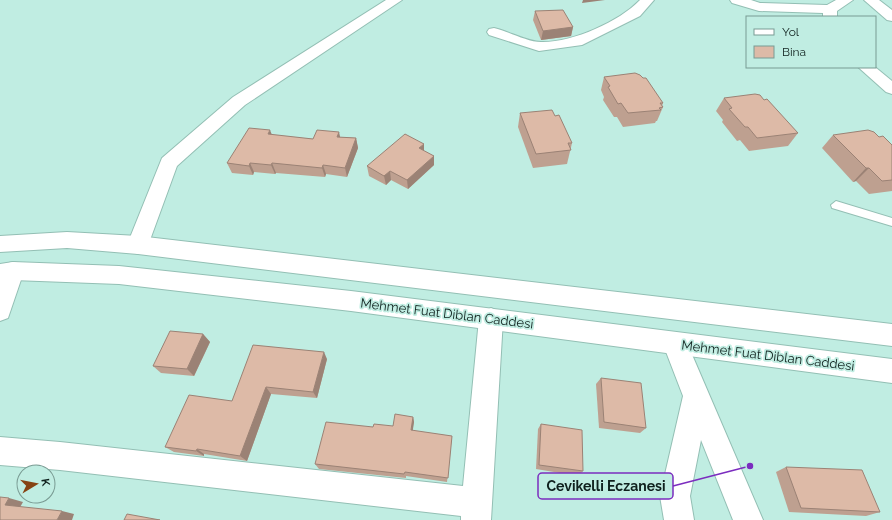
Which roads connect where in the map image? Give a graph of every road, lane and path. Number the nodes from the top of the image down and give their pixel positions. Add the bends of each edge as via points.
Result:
1 (395, 0) edge
2 (647, 0) edge
3 (737, 0) edge
4 (846, 0) edge
5 (871, 0) edge
6 (830, 13) edge
7 (892, 17) edge
8 (494, 32) dead end
9 (867, 68) edge
10 (892, 89) edge
11 (836, 205) dead end
12 (892, 222) edge
13 (0, 244) edge
14 (138, 245) junction
15 (6, 272) edge
16 (0, 311) edge
17 (491, 319) junction
18 (892, 335) edge
19 (675, 344) junction
20 (892, 371) edge
21 (696, 398) junction
22 (0, 451) edge
23 (477, 511) edge
24 (679, 520) edge
25 (748, 520) edge

1 - 14 street via 238,101 169,163
2 - 8 street via 634,13 582,41 539,46
3 - 6 street via 759,7
4 - 6 street
5 - 7 street
9 - 10 street
11 - 12 lane
13 - 14 street via 67,240
14 - 18 street
15 - 16 street
15 - 17 street, Mehmet Fuat Diblan Caddesi via 119,274
17 - 19 street, Mehmet Fuat Diblan Caddesi
17 - 23 street
19 - 20 street, Mehmet Fuat Diblan Caddesi
19 - 21 street
21 - 24 street via 674,496
21 - 25 street
22 - 23 street via 60,456

